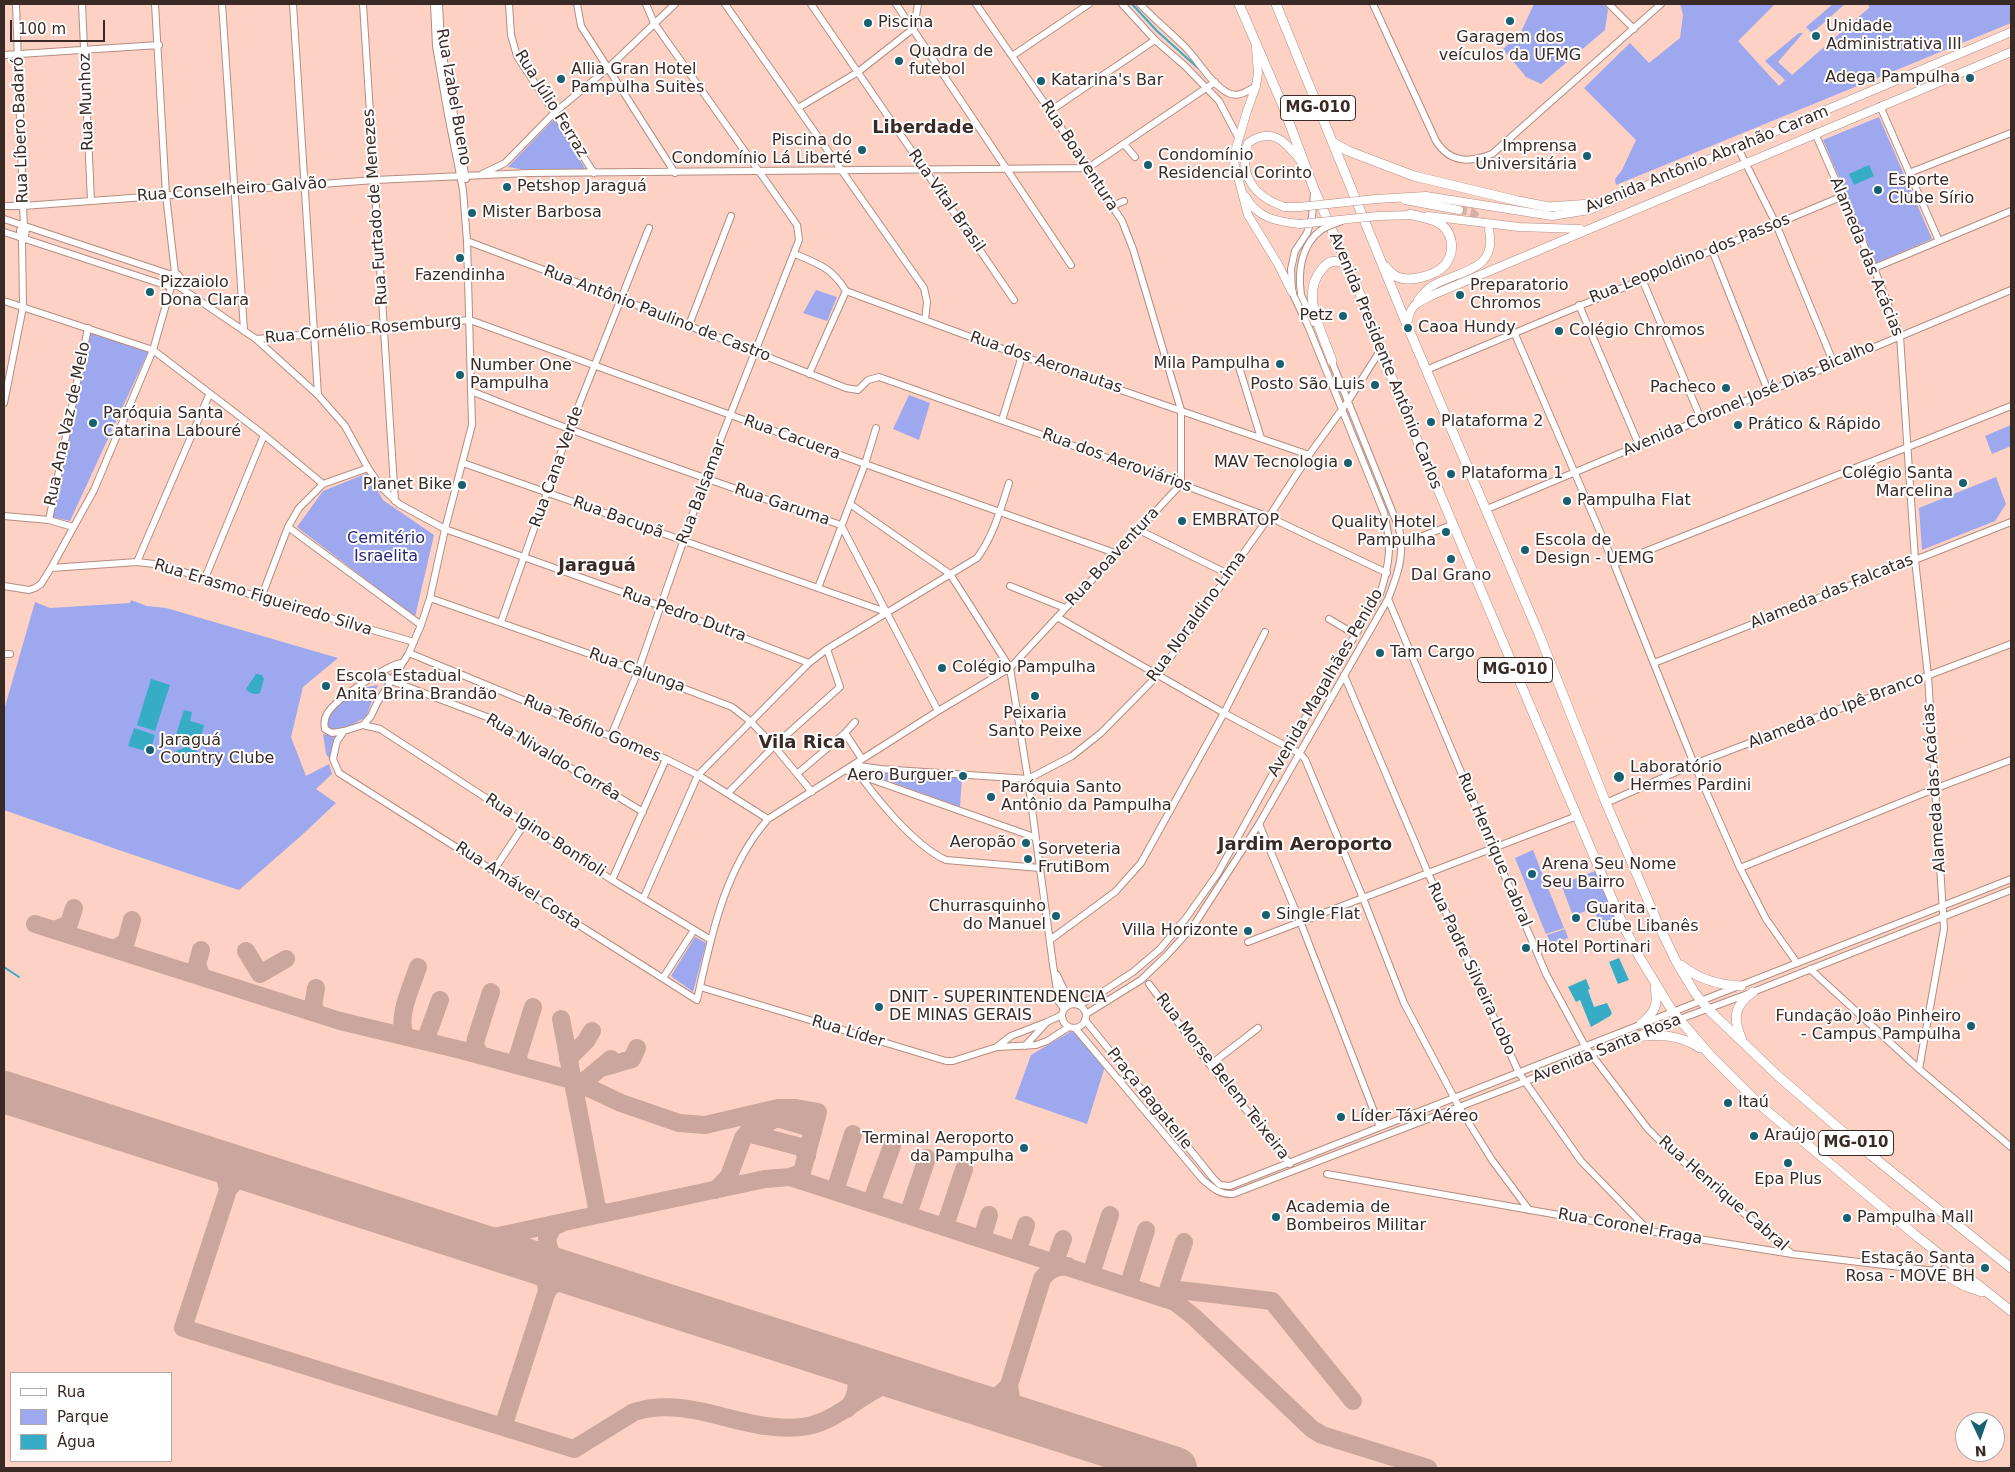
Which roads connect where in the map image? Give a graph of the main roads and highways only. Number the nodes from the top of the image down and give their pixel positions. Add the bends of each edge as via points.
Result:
1 (1239, 4) edge
2 (1276, 4) edge
3 (2011, 32) edge
4 (1256, 43) junction
5 (2011, 52) edge
6 (1964, 53) junction
7 (1971, 68) junction
8 (1332, 142) junction
9 (1306, 168) junction
10 (1240, 186) junction
11 (1391, 198) junction
12 (1605, 203) junction
13 (1459, 210) tunnel mouth
14 (1410, 214) junction
15 (1594, 226) junction
16 (1489, 230) dead end
17 (1346, 263) junction
18 (1383, 264) junction
19 (1292, 292) road end
20 (1416, 304) junction
21 (1407, 325) junction
22 (1332, 362) road end
23 (1677, 963) junction
24 (1654, 983) junction
25 (1741, 986) road end
26 (1753, 992) road end
27 (1641, 1024) road end
28 (1633, 1037) road end
29 (1743, 1043) junction
30 (1710, 1055) junction
31 (2011, 1268) edge
32 (1936, 1271) road end
33 (1990, 1294) junction
34 (2011, 1311) edge

1 - 4 highway, Avenida Presidente Antônio Carlos / MG-010
2 - 8 highway, Avenida Presidente Antônio Carlos / MG-010
3 - 6 main road, Avenida Antônio Abrahão Caram
4 - 9 highway, Avenida Presidente Antônio Carlos / MG-010
4 - 10 main road via 1256,86 1234,162
5 - 7 main road, Avenida Antônio Abrahão Caram
6 - 7 main road
6 - 12 main road, Avenida Antônio Abrahão Caram
7 - 15 main road, Avenida Antônio Abrahão Caram
8 - 12 highway via 1414,176 1518,201 1549,207
8 - 18 highway, Avenida Presidente Antônio Carlos / MG-010
9 - 11 main road, bridge via 1287,144 1272,136 1262,136 1248,143 1244,163 1251,183 1272,203 1285,207 1315,206
9 - 17 highway, Avenida Presidente Antônio Carlos / MG-010
10 - 14 main road, Avenida Antônio Abrahão Caram, bridge via 1249,203 1271,220 1300,224
10 - 19 main road via 1248,216
11 - 12 main road, Avenida Antônio Abrahão Caram via 1426,196 1552,216 1580,212
11 - 13 main road
14 - 15 main road, Avenida Antônio Abrahão Caram via 1519,227 1576,230
14 - 18 highway via 1437,222 1447,230 1452,241 1451,254 1444,266 1408,280 1394,275
15 - 20 main road, Avenida Antônio Abrahão Caram
16 - 20 main road via 1488,256 1480,265 1430,286
17 - 22 highway via 1336,260 1328,263 1313,283 1314,307
17 - 24 highway, Avenida Presidente Antônio Carlos / MG-010 via 1380,351 1624,927
18 - 21 highway, Avenida Presidente Antônio Carlos / MG-010
20 - 21 main road via 1410,310
21 - 23 highway, Avenida Presidente Antônio Carlos / MG-010 via 1539,634 1606,803
23 - 25 highway via 1711,982
23 - 29 highway, Avenida Presidente Antônio Carlos / MG-010 via 1708,1010
24 - 27 highway via 1655,1009
24 - 30 highway, Avenida Presidente Antônio Carlos / MG-010 via 1679,1020
26 - 29 highway via 1737,1010 1737,1028
28 - 30 highway via 1672,1036
29 - 31 highway, Avenida Presidente Antônio Carlos / MG-010 via 1856,1143
30 - 33 highway, Avenida Presidente Antônio Carlos / MG-010 via 1760,1105
32 - 33 highway
33 - 34 highway, Avenida Presidente Antônio Carlos / MG-010

